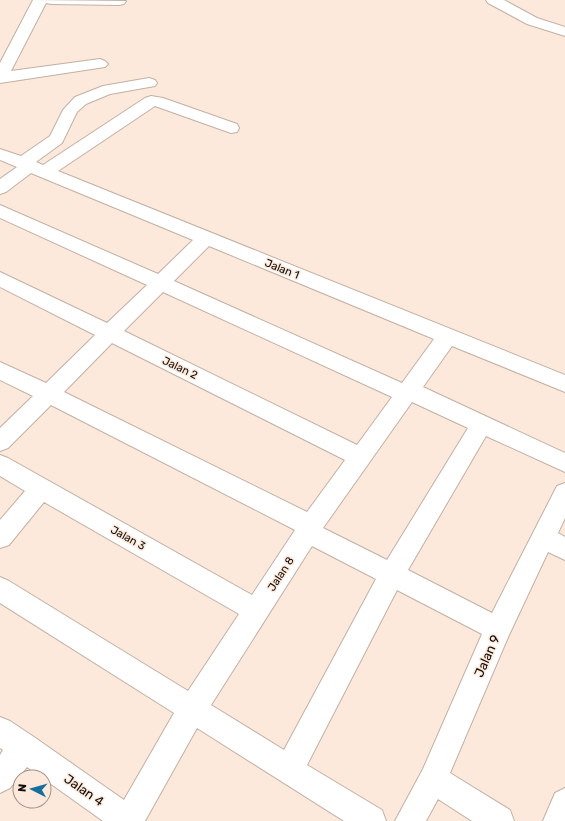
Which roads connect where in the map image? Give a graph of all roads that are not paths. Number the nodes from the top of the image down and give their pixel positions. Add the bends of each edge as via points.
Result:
1 (40, 0) edge
2 (51, 0) edge
3 (493, 0) edge
4 (120, 1) dead end
5 (565, 32) edge
6 (100, 64) dead end
7 (0, 78) edge
8 (149, 83) dead end
9 (231, 128) dead end
10 (0, 154) edge
11 (32, 167) junction
12 (0, 188) edge
13 (0, 211) edge
14 (206, 238) junction
15 (0, 280) edge
16 (160, 282) junction
17 (110, 334) junction
18 (447, 337) junction
19 (0, 370) edge
20 (565, 384) edge
21 (409, 393) junction
22 (48, 395) junction
23 (482, 424) junction
24 (0, 442) edge
25 (360, 457) junction
26 (565, 463) edge
27 (0, 465) edge
28 (42, 489) junction
29 (565, 493) edge
30 (310, 529) junction
31 (0, 537) edge
32 (554, 544) edge
33 (392, 574) junction
34 (0, 589) edge
35 (257, 611) junction
36 (498, 629) junction
37 (192, 710) junction
38 (0, 731) edge
39 (24, 747) junction
40 (288, 770) junction
41 (0, 778) edge
42 (433, 779) junction
43 (565, 803) edge
44 (128, 821) edge
45 (371, 821) edge
46 (410, 821) edge
47 (499, 821) edge
48 (558, 821) edge

1 - 7 street
2 - 4 street
3 - 5 street via 532,21
6 - 7 street
8 - 11 street via 100,92 79,102 69,112 54,142
9 - 11 street via 157,101 150,101
10 - 11 street, Jalan 1
11 - 12 street
11 - 14 street, Jalan 1
13 - 16 street
14 - 16 street
14 - 18 street, Jalan 1
15 - 17 street, Jalan 2
16 - 17 street
16 - 21 street
17 - 22 street
17 - 25 street, Jalan 2
18 - 20 street, Jalan 1
18 - 21 street, Jalan 8
19 - 22 street
21 - 23 street
21 - 25 street, Jalan 8
22 - 24 street
22 - 30 street
23 - 26 street
23 - 33 street
25 - 30 street, Jalan 8
27 - 28 street, Jalan 3
28 - 31 street
28 - 35 street, Jalan 3
29 - 32 street, Jalan 9
30 - 33 street
30 - 35 street, Jalan 8
32 - 36 street, Jalan 9
33 - 36 street
33 - 40 street
34 - 37 street
35 - 37 street, Jalan 8
36 - 42 street, Jalan 9
37 - 40 street
37 - 44 street, Jalan 8
38 - 39 street, Jalan 4
39 - 41 street
39 - 44 street, Jalan 4
40 - 45 street
42 - 46 street, Jalan 9
42 - 47 street
43 - 48 street

